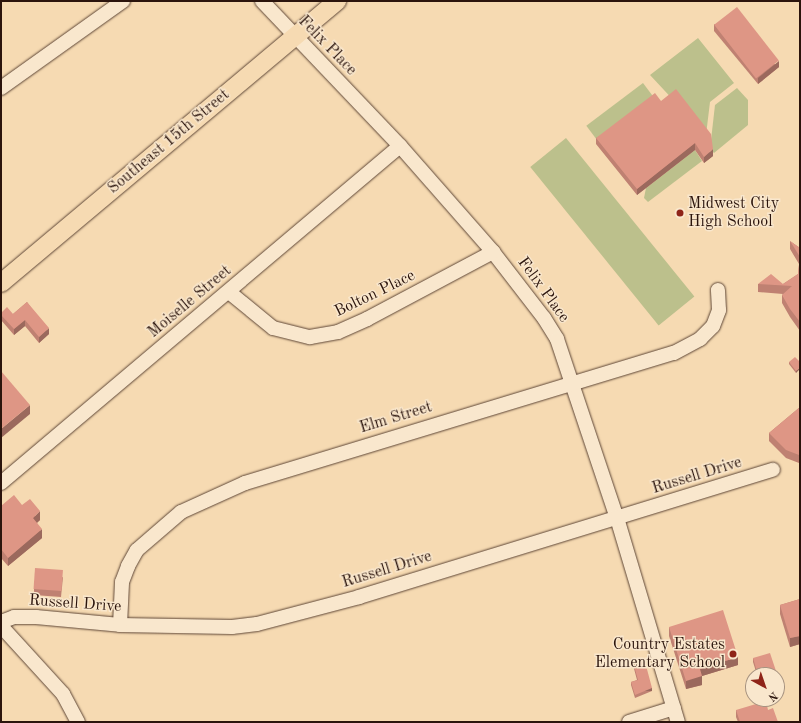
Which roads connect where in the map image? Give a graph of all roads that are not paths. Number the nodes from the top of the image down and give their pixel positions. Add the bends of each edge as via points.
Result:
1 (123, 1) edge
2 (262, 1) edge
3 (336, 1) edge
4 (294, 37) junction
5 (1, 88) edge
6 (400, 146) junction
7 (493, 252) junction
8 (1, 283) edge
9 (718, 290) dead end
10 (229, 292) junction
11 (571, 381) junction
12 (773, 470) dead end
13 (1, 483) edge
14 (617, 518) junction
15 (1, 622) edge
16 (120, 625) junction
17 (1, 626) edge
18 (674, 708) junction
19 (78, 722) edge
20 (629, 722) edge
21 (678, 722) edge

1 - 5 street
2 - 4 street, Felix Place
3 - 4 main road, Southeast 15th Street
4 - 6 street, Felix Place
4 - 8 main road, Southeast 15th Street
6 - 7 street, Felix Place
6 - 10 street, Moiselle Street
7 - 10 street, Bolton Place via 367,319 338,332 310,337 273,328
7 - 11 street, Felix Place via 544,318
9 - 11 street, Elm Street via 719,310 713,326 688,347
10 - 13 street, Moiselle Street
11 - 14 street, Felix Place
11 - 16 street, Elm Street via 245,483 181,512 137,550 128,566 122,582
12 - 14 street, Russell Drive
14 - 16 street, Russell Drive via 284,618 232,627
14 - 18 street, Felix Place
15 - 16 street, Russell Drive via 14,617 36,617
17 - 19 street via 58,689
18 - 20 street
18 - 21 street, Felix Place

